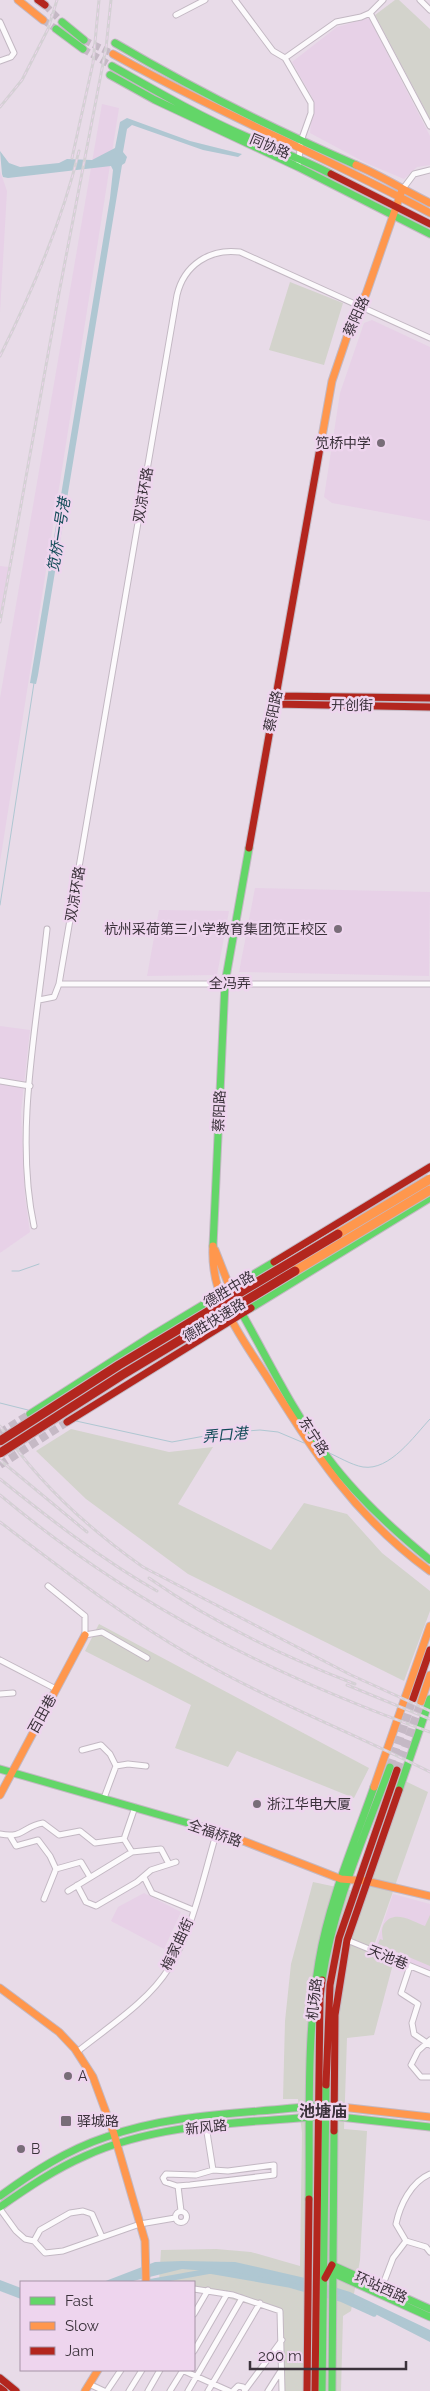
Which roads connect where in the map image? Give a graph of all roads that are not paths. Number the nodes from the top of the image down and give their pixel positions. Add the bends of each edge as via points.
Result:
1 (18, 0) edge
2 (205, 0) edge
3 (235, 0) edge
4 (383, 0) edge
5 (420, 0) edge
6 (430, 10) edge
7 (370, 13) junction
8 (176, 15) dead end
9 (43, 20) tunnel mouth
10 (0, 22) edge
11 (59, 26) tunnel mouth
12 (115, 43) tunnel mouth
13 (84, 45) tunnel mouth
14 (113, 54) tunnel mouth
15 (285, 58) junction
16 (0, 61) edge
17 (430, 126) edge
18 (247, 137) junction
19 (300, 149) junction
20 (265, 153) junction
21 (298, 167) junction
22 (430, 170) edge
23 (401, 194) junction
24 (430, 203) edge
25 (395, 212) junction
26 (430, 213) edge
27 (430, 224) edge
28 (430, 234) edge
29 (359, 306) junction
30 (430, 338) edge
31 (430, 698) edge
32 (275, 700) junction
33 (430, 707) edge
34 (47, 929) dead end
35 (225, 983) junction
36 (60, 984) junction
37 (430, 984) edge
38 (39, 1000) junction
39 (0, 1081) edge
40 (30, 1086) junction
41 (430, 1168) edge
42 (430, 1179) edge
43 (430, 1190) edge
44 (430, 1198) edge
45 (34, 1226) dead end
46 (213, 1245) junction
47 (230, 1288) junction
48 (218, 1295) junction
49 (241, 1313) junction
50 (230, 1320) junction
51 (33, 1411) tunnel mouth
52 (70, 1420) tunnel mouth
53 (0, 1441) edge
54 (0, 1454) edge
55 (430, 1560) edge
56 (430, 1571) edge
57 (48, 1586) dead end
58 (430, 1626) edge
59 (85, 1635) junction
60 (430, 1650) edge
61 (147, 1658) dead end
62 (0, 1660) edge
63 (430, 1675) edge
64 (56, 1689) junction
65 (13, 1693) dead end
66 (0, 1694) edge
67 (430, 1699) edge
68 (82, 1750) dead end
69 (116, 1766) junction
70 (146, 1766) dead end
71 (0, 1769) edge
72 (394, 1769) tunnel mouth
73 (10, 1773) junction
74 (0, 1795) edge
75 (104, 1798) junction
76 (135, 1807) junction
77 (217, 1831) junction
78 (0, 1834) edge
79 (10, 1836) junction
80 (124, 1839) junction
81 (132, 1852) junction
82 (176, 1862) dead end
83 (169, 1864) junction
84 (56, 1869) junction
85 (144, 1876) junction
86 (90, 1877) junction
87 (354, 1880) junction
88 (77, 1885) junction
89 (68, 1891) dead end
90 (430, 1896) edge
91 (44, 1899) dead end
92 (193, 1910) junction
93 (347, 1940) junction
94 (410, 1966) junction
95 (430, 1974) edge
96 (0, 1988) edge
97 (429, 2043) edge
98 (77, 2052) junction
99 (430, 2077) edge
100 (322, 2111) junction
101 (430, 2117) edge
102 (206, 2126) junction
103 (430, 2127) edge
104 (114, 2134) junction
105 (116, 2144) junction
106 (213, 2170) junction
107 (430, 2174) edge
108 (178, 2186) junction
109 (0, 2196) edge
110 (0, 2208) edge
111 (181, 2211) junction
112 (175, 2218) junction
113 (140, 2224) junction
114 (102, 2237) junction
115 (34, 2241) junction
116 (406, 2241) junction
117 (429, 2248) edge
118 (333, 2269) junction
119 (146, 2281) edge
120 (321, 2284) junction
121 (382, 2287) junction
122 (195, 2289) edge
123 (208, 2290) junction
124 (227, 2294) junction
125 (242, 2298) junction
126 (260, 2303) junction
127 (320, 2305) junction
128 (430, 2309) edge
129 (195, 2312) edge
130 (430, 2317) edge
131 (282, 2340) junction
132 (195, 2349) edge
133 (282, 2369) junction
134 (97, 2371) edge
135 (120, 2371) edge
136 (141, 2371) edge
137 (159, 2371) edge
138 (181, 2371) edge
139 (184, 2371) edge
140 (197, 2376) junction
141 (0, 2378) edge
142 (213, 2384) junction
143 (0, 2388) edge
144 (87, 2388) edge
145 (245, 2390) edge
146 (4, 2391) edge
147 (16, 2391) edge
148 (106, 2391) edge
149 (129, 2391) edge
150 (148, 2391) edge
151 (170, 2391) edge
152 (188, 2391) edge
153 (208, 2391) edge
154 (230, 2391) edge
155 (234, 2391) edge
156 (268, 2391) edge
157 (282, 2391) edge
158 (307, 2391) edge
159 (315, 2391) edge
160 (322, 2391) edge
161 (332, 2391) edge

1 - 9 main road
2 - 8 street
3 - 15 street via 273,52
4 - 7 street
5 - 6 street
7 - 15 street via 336,22
7 - 17 street
10 - 16 street via 14,53
11 - 13 main road
12 - 19 main road
14 - 19 main road, 同协路 via 173,88
15 - 19 street via 311,103 312,113
18 - 19 main road, 同协路
18 - 20 main road
18 - 20 main road, 同协路 via 111,71 155,100
19 - 21 street
19 - 23 main road, 同协路
19 - 25 main road, 同协路
20 - 21 main road
21 - 25 main road
22 - 23 street via 414,174
23 - 24 main road
23 - 25 main road, 蔡阳路
23 - 26 main road, 同协路
25 - 27 main road, 同协路
25 - 28 main road
25 - 29 main road, 蔡阳路
29 - 30 street, 双凉环路
29 - 32 main road, 蔡阳路 via 332,380
29 - 36 street, 双凉环路 via 240,252 206,257 193,266 181,281
31 - 32 main road, 开创街
32 - 33 main road, 开创街
32 - 35 main road, 蔡阳路
34 - 38 street
35 - 36 street, 全冯弄
35 - 37 street, 全冯弄
35 - 46 main road, 蔡阳路
36 - 38 street via 54,997
38 - 40 street
39 - 40 street
40 - 45 street via 26,1130 28,1198
41 - 47 main road, 德胜中路
42 - 53 main road, 德胜快速路, bridge via 119,1365
43 - 54 main road, 德胜快速路, bridge via 122,1375
44 - 49 main road, 德胜中路
46 - 47 main road, 东宁路
46 - 48 main road, 蔡阳路
47 - 48 main road, 德胜中路
47 - 49 main road, 东宁路
48 - 50 main road, 东宁路
48 - 51 main road, 德胜中路
49 - 50 main road, 德胜中路
49 - 55 main road, 东宁路 via 305,1424 337,1469 387,1524
50 - 52 main road, 德胜中路
50 - 56 main road, 东宁路 via 294,1422 347,1496 373,1523
57 - 59 street via 85,1616
58 - 87 main road, 机场路
59 - 61 street via 102,1632
59 - 64 main road, 百田巷
60 - 63 main road via 417,1701
62 - 64 street
64 - 73 main road, 百田巷
65 - 66 street
67 - 87 main road, 机场路
68 - 69 street via 101,1745
69 - 70 street
69 - 75 street
71 - 73 main road, 全福桥路
72 - 87 main road, 机场路
73 - 74 main road, 百田巷
73 - 75 main road, 全福桥路
75 - 76 main road, 全福桥路
76 - 77 main road, 全福桥路
76 - 80 street
77 - 87 main road, 全福桥路
77 - 92 street, 梅家曲街
78 - 79 street
79 - 80 street via 22,1834 43,1823 59,1835 80,1831 95,1843
79 - 84 street via 16,1846 38,1840
80 - 81 street
81 - 83 street via 162,1849
81 - 86 street
82 - 83 street
83 - 85 street
84 - 86 street via 81,1862
84 - 91 street
85 - 88 street via 96,1906 86,1902
85 - 92 street via 152,1893
86 - 88 street
87 - 90 main road, 全福桥路
87 - 93 main road, 机场路
87 - 100 main road, 机场路 via 330,1985
87 - 100 main road, 机场路 via 329,1916 314,1992 311,2017
88 - 89 street
92 - 98 street, 梅家曲街 via 173,1960 159,1980 136,2004
93 - 94 street, 天池巷
93 - 100 main road, 机场路
94 - 95 street, 天池巷
94 - 97 street via 401,1993 418,2004 412,2023 414,2034
96 - 98 main road via 52,2027
97 - 99 street via 418,2051 411,2065 421,2077
98 - 104 main road via 92,2077
100 - 101 main road, 新风路
100 - 102 main road, 新风路
100 - 103 main road, 新风路
100 - 104 main road, 新风路 via 166,2121
100 - 118 main road, 机场路
100 - 120 main road, 机场路
100 - 120 main road, 机场路
102 - 105 main road, 新风路
102 - 106 street
104 - 105 main road
104 - 109 main road, 新风路 via 61,2157
105 - 110 main road, 新风路 via 50,2174
105 - 113 main road
106 - 108 street via 196,2175 166,2174 163,2178 165,2182
106 - 108 street via 274,2165 274,2174
107 - 116 street via 422,2177 400,2206 396,2224
108 - 111 street
110 - 115 street via 16,2231 25,2239
111 - 112 street
111 - 112 street via 186,2215 185,2221 179,2222
112 - 113 street
113 - 114 street
113 - 119 main road via 145,2240
114 - 115 street via 63,2251 44,2253
114 - 115 street via 92,2214 83,2211 70,2213 40,2230
116 - 117 street
116 - 121 street via 393,2258
118 - 120 main road
118 - 121 main road, 环站西路
118 - 130 main road, 环站西路
120 - 127 main road, 机场路
120 - 127 main road, 机场路
121 - 128 main road, 环站西路
122 - 123 street
123 - 124 street
123 - 129 street
124 - 125 street
124 - 132 street
125 - 126 street
125 - 140 street
126 - 131 street via 280,2311
126 - 142 street
127 - 158 main road, 机场路
127 - 159 main road, 机场路
127 - 160 main road, 机场路
127 - 161 main road, 机场路
131 - 133 street
131 - 145 street
133 - 156 street
133 - 157 street
134 - 144 main road
135 - 148 street
136 - 149 street
137 - 150 street
138 - 151 street
139 - 140 street
140 - 142 street
140 - 152 street
141 - 147 main road
142 - 153 street
142 - 154 street
143 - 146 main road
144 - 148 street
145 - 155 street via 238,2386

